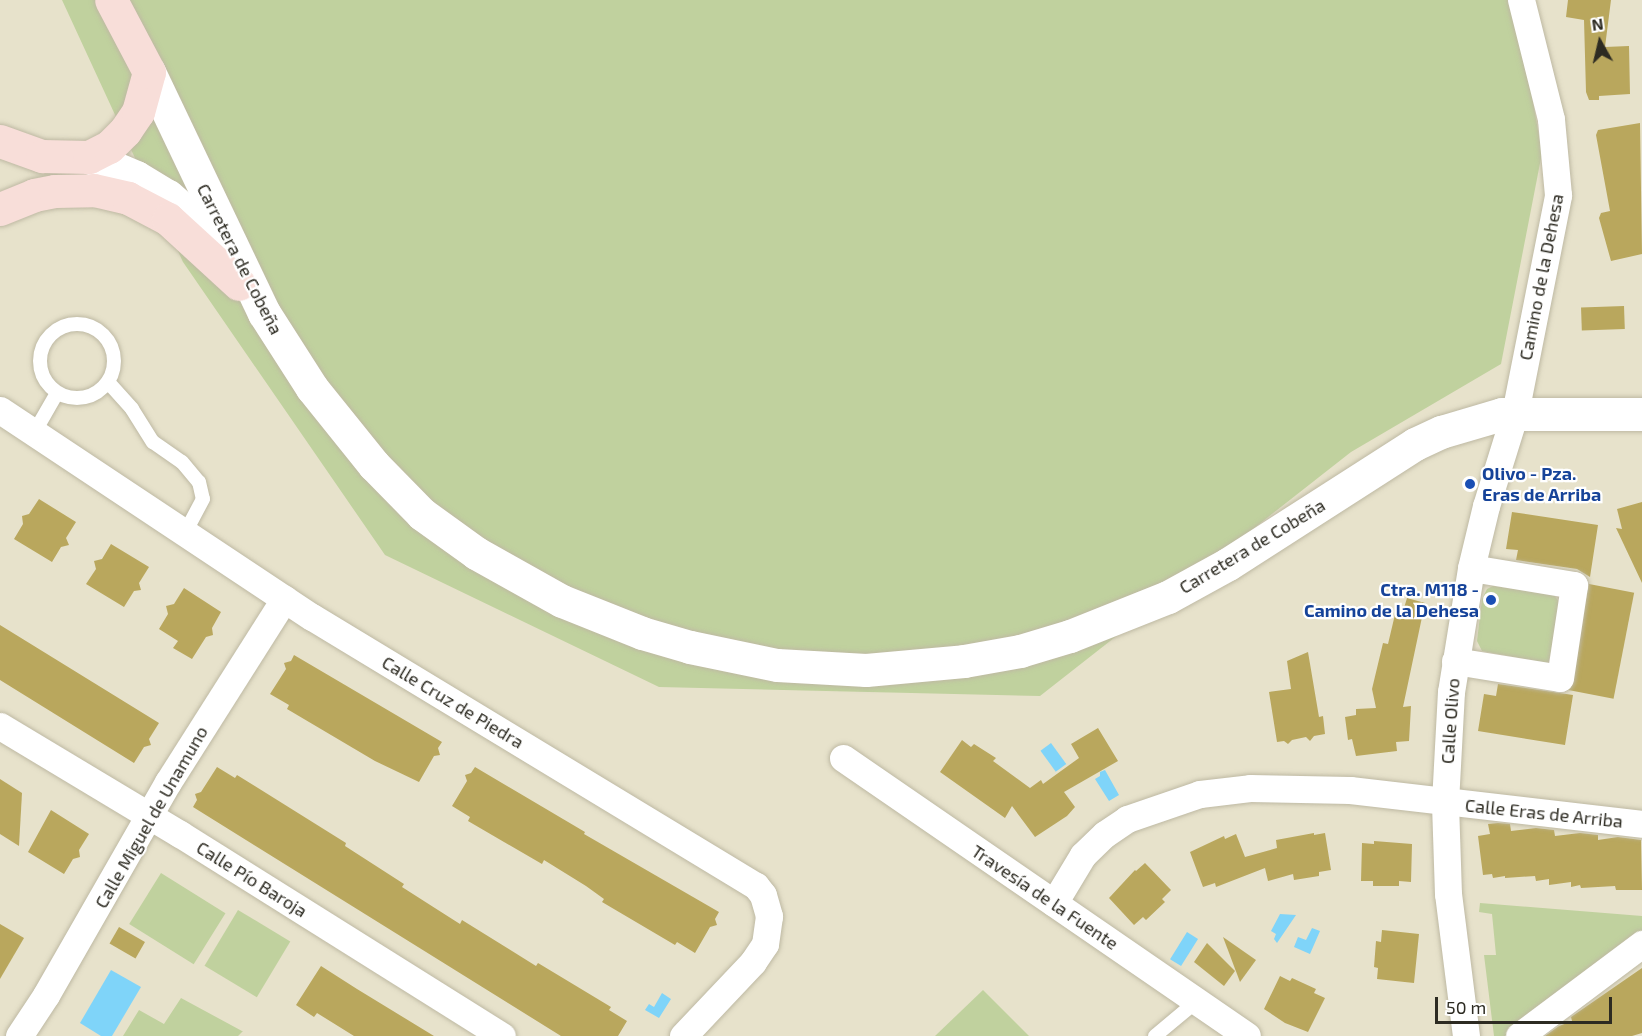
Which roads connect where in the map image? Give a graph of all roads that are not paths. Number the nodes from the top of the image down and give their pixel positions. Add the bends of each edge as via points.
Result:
1 (1521, 0) edge
2 (112, 5) edge
3 (149, 72) junction
4 (0, 141) edge
5 (42, 156) junction
6 (89, 157) junction
7 (0, 171) edge
8 (0, 209) edge
9 (239, 284) junction
10 (264, 313) junction
11 (108, 382) junction
12 (57, 393) junction
13 (0, 410) edge
14 (1515, 413) junction
15 (1642, 414) edge
16 (34, 433) junction
17 (185, 533) junction
18 (1471, 568) junction
19 (284, 599) junction
20 (1455, 661) junction
21 (0, 726) edge
22 (843, 758) dead end
23 (1445, 802) junction
24 (149, 816) junction
25 (1642, 824) edge
26 (1054, 903) junction
27 (1642, 944) edge
28 (1198, 1000) junction
29 (0, 1026) edge
30 (17, 1036) edge
31 (502, 1036) edge
32 (683, 1036) edge
33 (1155, 1036) edge
34 (1247, 1036) edge
35 (1466, 1036) edge
36 (1519, 1036) edge

1 - 14 street, Camino de la Dehesa via 1551,119 1558,195
2 - 3 main road
3 - 6 main road via 138,112 125,131 109,147
3 - 10 street, Carretera de Cobeña
4 - 5 main road
5 - 6 main road
5 - 7 main road via 14,161
6 - 9 street via 136,177 186,211
8 - 9 main road via 55,191 94,190 128,198 168,219
9 - 10 street
10 - 14 street, Carretera de Cobeña via 312,388 374,465 422,514 459,542 562,601 642,633 740,658 818,668 889,669 964,661 1020,651 1070,636 1157,602 1228,564 1424,440 1485,417
11 - 12 lane via 93,395 81,398
11 - 12 lane via 114,365 108,341 88,326 64,326 45,341 40,358 42,375
11 - 17 lane via 153,442 182,462 199,482 203,499
12 - 16 lane
13 - 16 street, Calle Cruz de Piedra
14 - 15 street, Carretera de Cobeña
14 - 18 street, Calle Olivo
16 - 17 street, Calle Cruz de Piedra
17 - 19 street, Calle Cruz de Piedra
18 - 20 street, Calle Olivo
18 - 20 street via 1574,585 1560,678
19 - 24 street, Calle Miguel de Unamuno
19 - 32 street, Calle Cruz de Piedra via 756,886 769,916 765,944 753,962
20 - 23 street, Calle Olivo
21 - 24 street, Calle Pío Baroja
22 - 26 street, Travesía de la Fuente
23 - 25 street, Calle Eras de Arriba
23 - 26 street, Calle Eras de Arriba via 1305,787 1200,794 1127,819 1105,834 1083,855
23 - 35 street, Calle Olivo via 1448,894
24 - 30 street, Calle Miguel de Unamuno via 46,995
24 - 31 street, Calle Pío Baroja
26 - 28 street, Travesía de la Fuente
27 - 36 street
28 - 33 lane
28 - 34 street, Travesía de la Fuente
29 - 30 street

